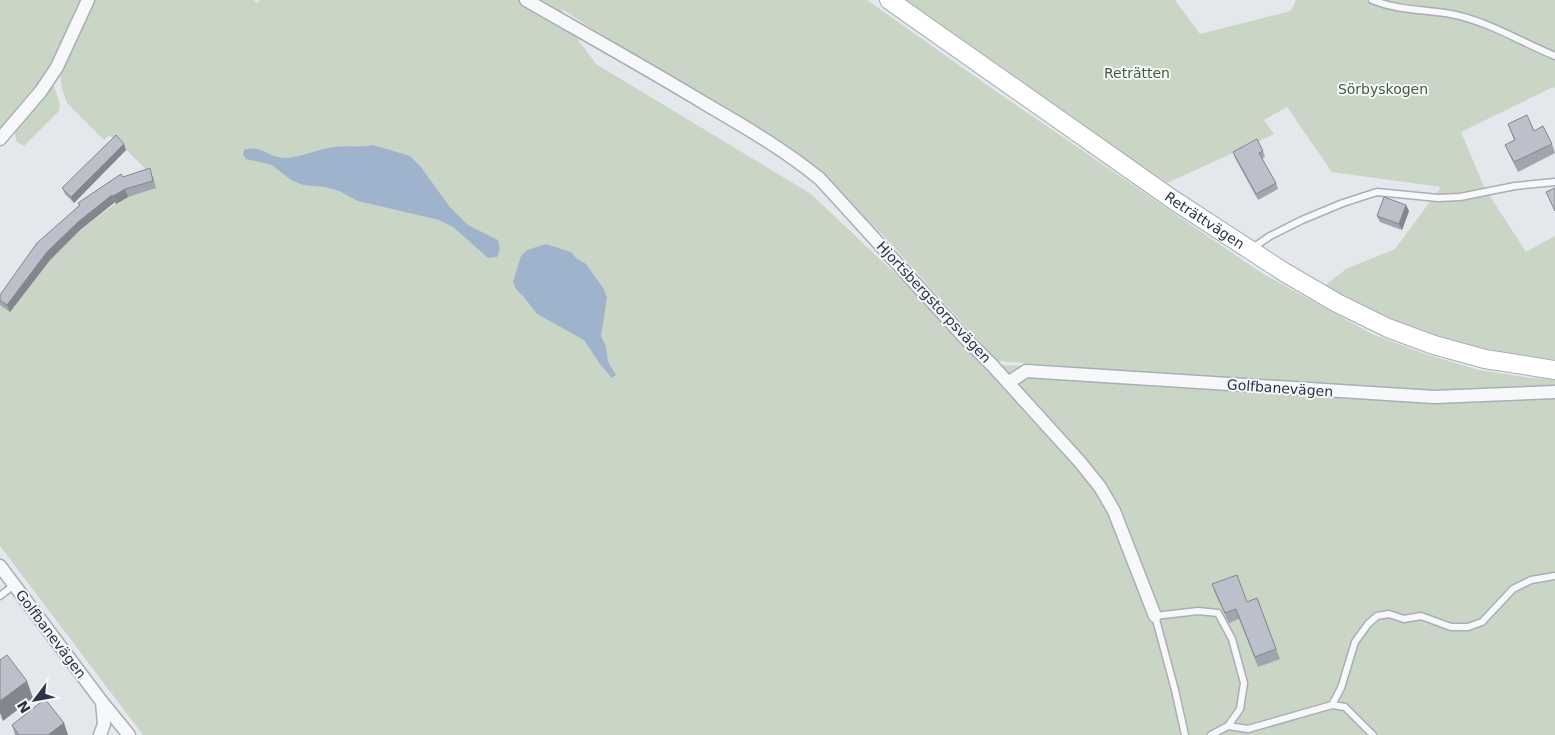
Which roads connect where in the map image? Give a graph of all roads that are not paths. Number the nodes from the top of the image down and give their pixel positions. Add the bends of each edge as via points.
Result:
1 (88, 0) edge
2 (526, 0) edge
3 (889, 0) edge
4 (1372, 0) edge
5 (1555, 56) edge
6 (0, 138) edge
7 (1555, 182) edge
8 (1250, 250) junction
9 (1555, 370) edge
10 (1008, 383) junction
11 (1555, 392) edge
12 (0, 566) edge
13 (1555, 576) edge
14 (14, 585) junction
15 (0, 596) edge
16 (1155, 616) junction
17 (102, 702) junction
18 (1332, 705) junction
19 (1228, 726) junction
20 (128, 734) edge
21 (101, 735) edge
22 (1185, 735) edge
23 (1211, 735) edge
24 (1373, 735) edge

1 - 6 street via 58,67
2 - 10 street, Hjortsbergstorpsvägen via 632,60 800,163 840,200
3 - 8 street, Reträttvägen
4 - 5 lane via 1389,7 1452,14 1491,26
7 - 8 lane via 1445,198 1377,192 1302,220
8 - 9 street, Reträttvägen via 1337,304 1388,328 1485,359
10 - 11 street, Golfbanevägen via 1026,371 1434,397
10 - 16 street, Hjortsbergstorpsvägen via 1100,487 1114,511
12 - 14 street, Golfbanevägen
13 - 18 lane via 1531,580 1514,589 1482,622 1468,627 1451,627 1421,616 1404,619 1389,614 1377,616 1355,642 1341,688
14 - 15 lane
14 - 17 street, Golfbanevägen
16 - 19 lane via 1198,611 1218,613 1232,639 1244,683 1240,710
16 - 22 lane, Hjortsbergstorpsvägen
17 - 20 street, Golfbanevägen
17 - 21 street via 104,724
18 - 19 lane via 1248,729
18 - 24 lane via 1345,707
19 - 23 lane
20 - 21 street via 110,731

